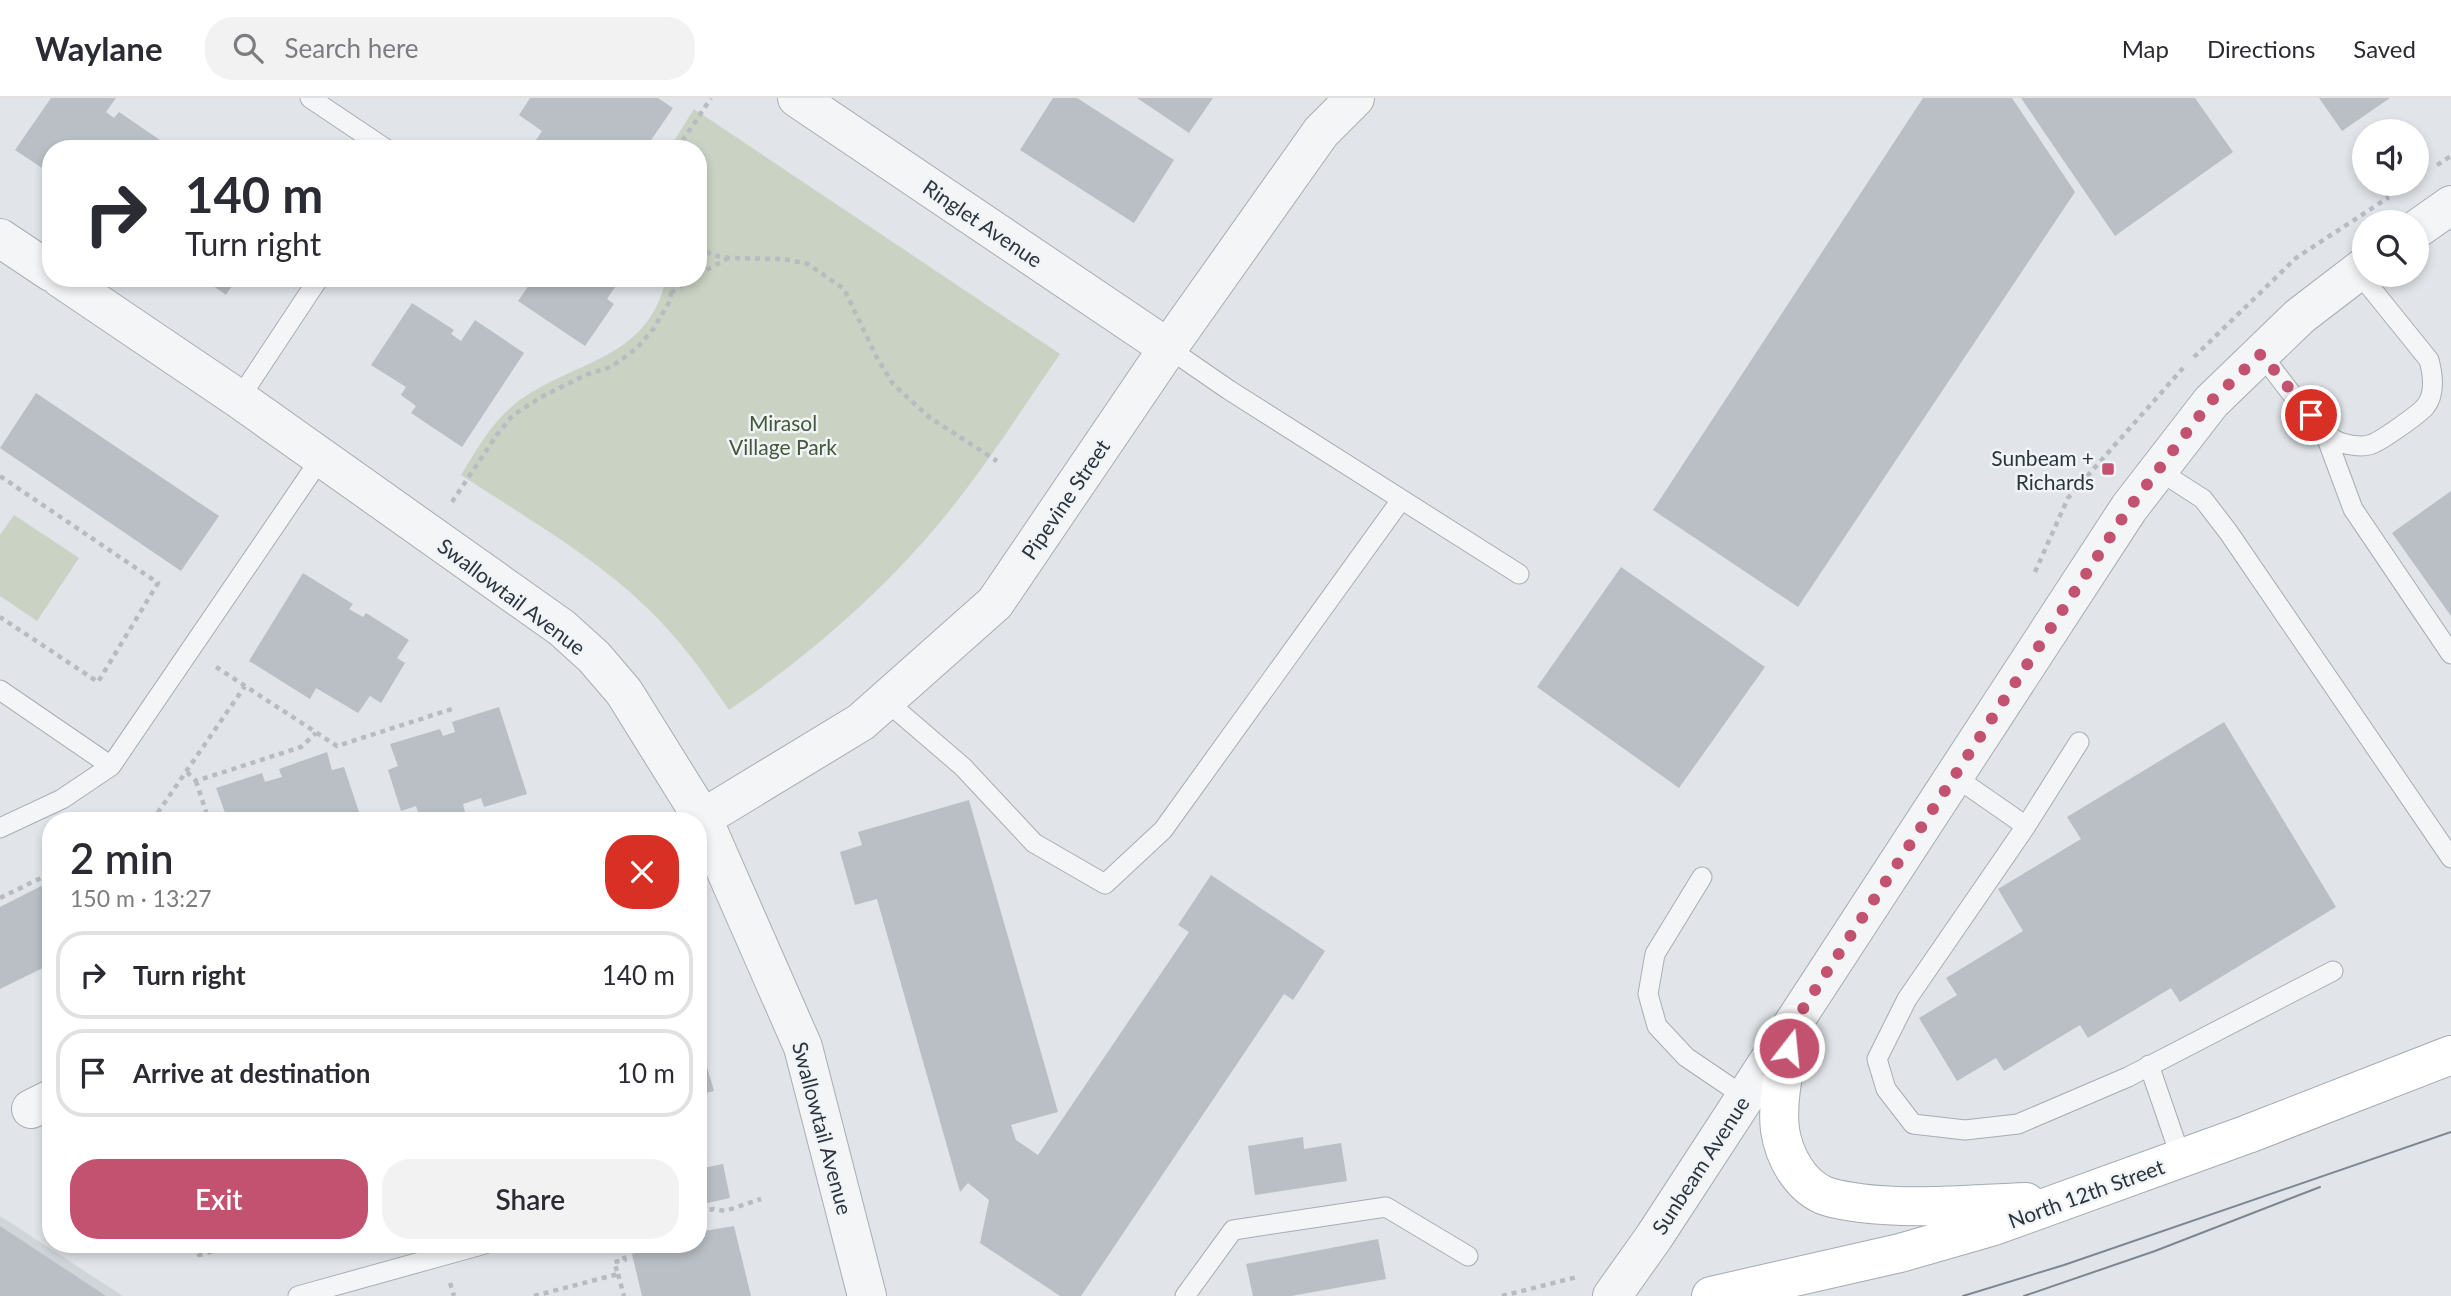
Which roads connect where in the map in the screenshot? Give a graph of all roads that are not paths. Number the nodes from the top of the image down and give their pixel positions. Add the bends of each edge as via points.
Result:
1 (310, 98) edge
2 (797, 98) edge
3 (1356, 98) edge
4 (373, 140) edge
5 (2451, 205) edge
6 (2429, 221) edge
7 (0, 238) edge
8 (42, 266) edge
9 (2352, 276) edge
10 (73, 287) edge
11 (313, 287) edge
12 (2374, 287) edge
13 (1168, 348) junction
14 (2261, 354) junction
15 (239, 399) junction
16 (2323, 430) junction
17 (321, 458) junction
18 (2158, 470) junction
19 (1401, 500) junction
20 (1519, 574) dead end
21 (2451, 654) edge
22 (0, 690) edge
23 (885, 701) junction
24 (2079, 741) dead end
25 (111, 766) junction
26 (1954, 775) junction
27 (696, 812) edge
28 (707, 816) edge
29 (2026, 826) junction
30 (0, 828) edge
31 (707, 833) edge
32 (2451, 858) edge
33 (1702, 877) dead end
34 (2333, 971) dead end
35 (1793, 1024) junction
36 (2451, 1055) edge
37 (2149, 1065) junction
38 (1745, 1097) junction
39 (2181, 1158) junction
40 (2063, 1201) junction
41 (453, 1253) edge
42 (1468, 1256) dead end
43 (1596, 1286) edge
44 (298, 1296) edge
45 (867, 1296) edge
46 (1185, 1296) edge
47 (1710, 1296) edge

1 - 4 lane
2 - 13 street, Ringlet Avenue
3 - 13 street, Pipevine Street via 1321,132
5 - 6 street
7 - 8 street
9 - 14 street, Sunbeam Avenue
10 - 15 street, Swallowtail Avenue
11 - 15 lane
12 - 16 lane via 2429,360 2432,392 2426,406 2370,445 2337,441
13 - 19 lane
13 - 23 street, Pipevine Street via 995,603
14 - 16 lane
14 - 18 street, Sunbeam Avenue via 2210,402
15 - 17 street, Swallowtail Avenue
16 - 21 lane via 2353,509
17 - 25 lane
17 - 27 street, Swallowtail Avenue via 562,628 594,657 624,692
18 - 26 street, Sunbeam Avenue
18 - 32 lane via 2203,499 2229,533
19 - 20 lane
19 - 23 lane via 1163,830 1105,884 1034,843 963,767
22 - 25 lane
23 - 28 street, Pipevine Street via 861,722
24 - 29 lane
25 - 30 lane via 62,799
26 - 29 lane
26 - 35 street, Sunbeam Avenue
29 - 37 lane via 1907,999 1877,1059 1886,1089 1913,1124 1965,1130 2018,1124
31 - 45 street, Swallowtail Avenue via 803,1047
33 - 38 lane via 1655,954 1648,994 1657,1026 1686,1057
34 - 37 lane
35 - 38 street, Sunbeam Avenue
35 - 40 main road via 1780,1128 1784,1151 1794,1169 1821,1194 1893,1207
36 - 39 main road, North 12th Street
37 - 39 lane
38 - 43 street, Sunbeam Avenue via 1654,1237
39 - 40 main road, North 12th Street
40 - 47 main road, North 12th Street via 1900,1253
41 - 44 lane
42 - 46 lane via 1387,1207 1233,1230

